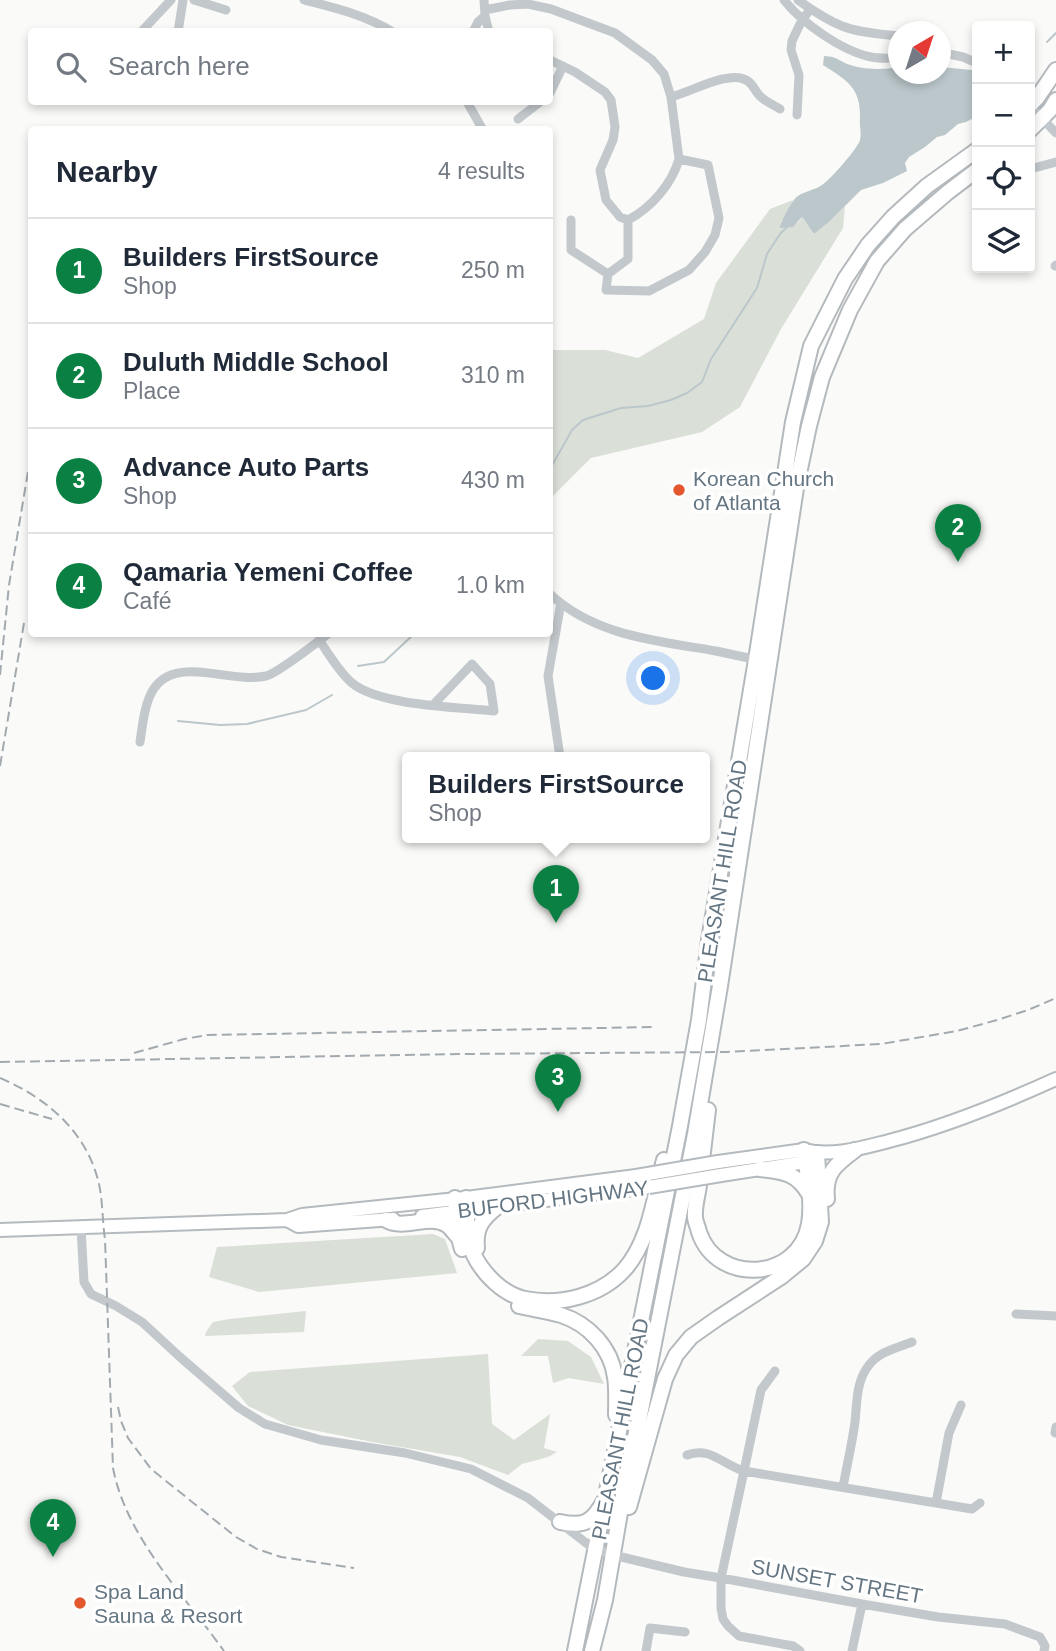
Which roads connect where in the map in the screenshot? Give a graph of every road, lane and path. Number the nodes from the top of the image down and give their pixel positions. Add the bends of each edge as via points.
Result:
1 (171, 0) edge
2 (183, 0) edge
3 (194, 0) edge
4 (304, 0) edge
5 (784, 0) edge
6 (798, 0) edge
7 (485, 9) edge
8 (810, 9) junction
9 (226, 10) dead end
10 (803, 20) junction
11 (145, 28) edge
12 (179, 28) edge
13 (387, 28) edge
14 (475, 28) edge
15 (488, 28) edge
16 (888, 35) edge
17 (951, 55) edge
18 (888, 58) edge
19 (972, 60) edge
20 (553, 61) edge
21 (563, 66) junction
22 (1056, 70) edge
23 (553, 87) edge
24 (671, 97) junction
25 (1056, 100) edge
26 (469, 105) edge
27 (536, 105) edge
28 (780, 109) dead end
29 (1035, 110) edge
30 (797, 115) dead end
31 (518, 119) dead end
32 (481, 126) edge
33 (1056, 133) edge
34 (972, 154) edge
35 (679, 159) junction
36 (1056, 162) edge
37 (1035, 168) edge
38 (972, 174) edge
39 (571, 220) dead end
40 (628, 220) junction
41 (608, 274) junction
42 (553, 596) edge
43 (561, 603) junction
44 (324, 637) edge
45 (319, 640) junction
46 (762, 661) junction
47 (433, 705) junction
48 (140, 742) dead end
49 (559, 752) edge
50 (720, 986) junction
51 (699, 1020) junction
52 (1056, 1079) edge
53 (855, 1150) junction
54 (809, 1155) junction
55 (720, 1168) junction
56 (760, 1169) junction
57 (637, 1182) junction
58 (809, 1195) junction
59 (461, 1205) junction
60 (497, 1207) junction
61 (287, 1220) junction
62 (386, 1220) junction
63 (81, 1228) junction
64 (0, 1230) edge
65 (458, 1238) junction
66 (554, 1301) junction
67 (1016, 1314) dead end
68 (1056, 1316) edge
69 (718, 1318) junction
70 (912, 1342) dead end
71 (775, 1371) dead end
72 (961, 1405) dead end
73 (616, 1451) junction
74 (687, 1455) dead end
75 (744, 1471) junction
76 (843, 1487) junction
77 (608, 1493) junction
78 (936, 1503) junction
79 (980, 1503) dead end
80 (560, 1522) junction
81 (597, 1548) junction
82 (613, 1555) junction
83 (721, 1578) junction
84 (862, 1604) junction
85 (685, 1632) dead end
86 (575, 1651) edge
87 (592, 1651) edge
88 (646, 1651) edge
89 (800, 1651) edge
90 (852, 1651) edge
91 (1044, 1651) edge

1 - 11 street
2 - 12 street
3 - 9 street
4 - 13 street via 349,11
5 - 10 street
6 - 8 street
7 - 14 street
7 - 15 street
7 - 24 street via 528,4 615,33 652,60 664,74
8 - 10 street
8 - 16 street via 843,26
10 - 18 street via 849,50
10 - 30 street via 791,50 799,75
17 - 19 street
20 - 21 street
21 - 23 street
21 - 40 street via 611,100 613,140 600,170 606,200
22 - 29 highway via 1037,98
24 - 28 street via 733,76 748,80 761,97
24 - 35 street
25 - 29 highway
26 - 32 street
27 - 31 street
29 - 33 street
34 - 46 highway, PLEASANT HILL ROAD via 927,186 876,236 845,279 811,346 793,422
35 - 40 street via 659,194
35 - 41 street via 708,165 719,218 716,235 689,270 649,291 606,290
36 - 37 street
38 - 46 highway, PLEASANT HILL ROAD via 905,229 877,261 850,310 822,377 809,426
39 - 41 street via 571,250
40 - 41 street via 628,259
42 - 43 street
43 - 46 street via 614,631
43 - 49 street via 548,676
44 - 45 street
45 - 47 street via 359,688 397,701
45 - 48 street via 270,676 173,674 158,684 147,702
46 - 50 highway, PLEASANT HILL ROAD
46 - 51 highway, PLEASANT HILL ROAD via 709,940
47 - 47 street via 482,710 495,711 490,684 472,664
50 - 58 highway via 695,1217 702,1241 728,1265 755,1271 777,1266 802,1244 809,1226
50 - 82 highway, PLEASANT HILL ROAD
51 - 66 highway via 638,1250 624,1270 596,1290
51 - 73 highway, PLEASANT HILL ROAD
52 - 53 main road, BUFORD HIGHWAY via 971,1115
53 - 54 main road, BUFORD HIGHWAY
53 - 69 highway via 835,1165 829,1177 828,1222 816,1255 802,1271 763,1298
54 - 55 main road, BUFORD HIGHWAY
54 - 56 main road, BUFORD HIGHWAY
54 - 58 highway
54 - 69 highway via 821,1222 815,1241 796,1265
55 - 56 main road, BUFORD HIGHWAY
55 - 57 main road, BUFORD HIGHWAY, bridge
56 - 58 highway via 791,1175
57 - 59 main road, BUFORD HIGHWAY
57 - 60 main road, BUFORD HIGHWAY
59 - 60 main road, BUFORD HIGHWAY
59 - 61 main road, BUFORD HIGHWAY via 302,1215
59 - 62 main road, BUFORD HIGHWAY
59 - 65 highway
59 - 66 highway via 468,1242 490,1278 524,1299
60 - 66 highway via 477,1232 480,1258 506,1285
61 - 62 main road, BUFORD HIGHWAY via 298,1226
61 - 63 main road, BUFORD HIGHWAY
62 - 65 highway via 395,1225 436,1221
63 - 64 main road, BUFORD HIGHWAY
63 - 80 street, SUNSET STREET via 84,1282 90,1294 142,1322 239,1408 265,1424 471,1469 528,1498
65 - 73 highway via 470,1266 497,1296 517,1306 560,1314 599,1340 615,1374
67 - 68 street
69 - 82 highway via 691,1337 665,1379
70 - 76 street via 886,1351 863,1375
71 - 75 street via 761,1390
72 - 78 street via 949,1433
73 - 77 highway, PLEASANT HILL ROAD
74 - 75 street via 706,1453
75 - 76 street
75 - 83 street
76 - 78 street
77 - 80 highway via 583,1524
77 - 81 highway, PLEASANT HILL ROAD
78 - 79 street via 972,1509
80 - 81 street, SUNSET STREET
81 - 82 street, SUNSET STREET
81 - 86 highway, PLEASANT HILL ROAD
82 - 83 street, SUNSET STREET
82 - 87 highway, PLEASANT HILL ROAD
83 - 84 street, SUNSET STREET
83 - 89 street via 721,1608 728,1626 739,1636
84 - 90 street
84 - 91 street, SUNSET STREET via 1005,1623 1040,1637
85 - 88 street via 650,1628

